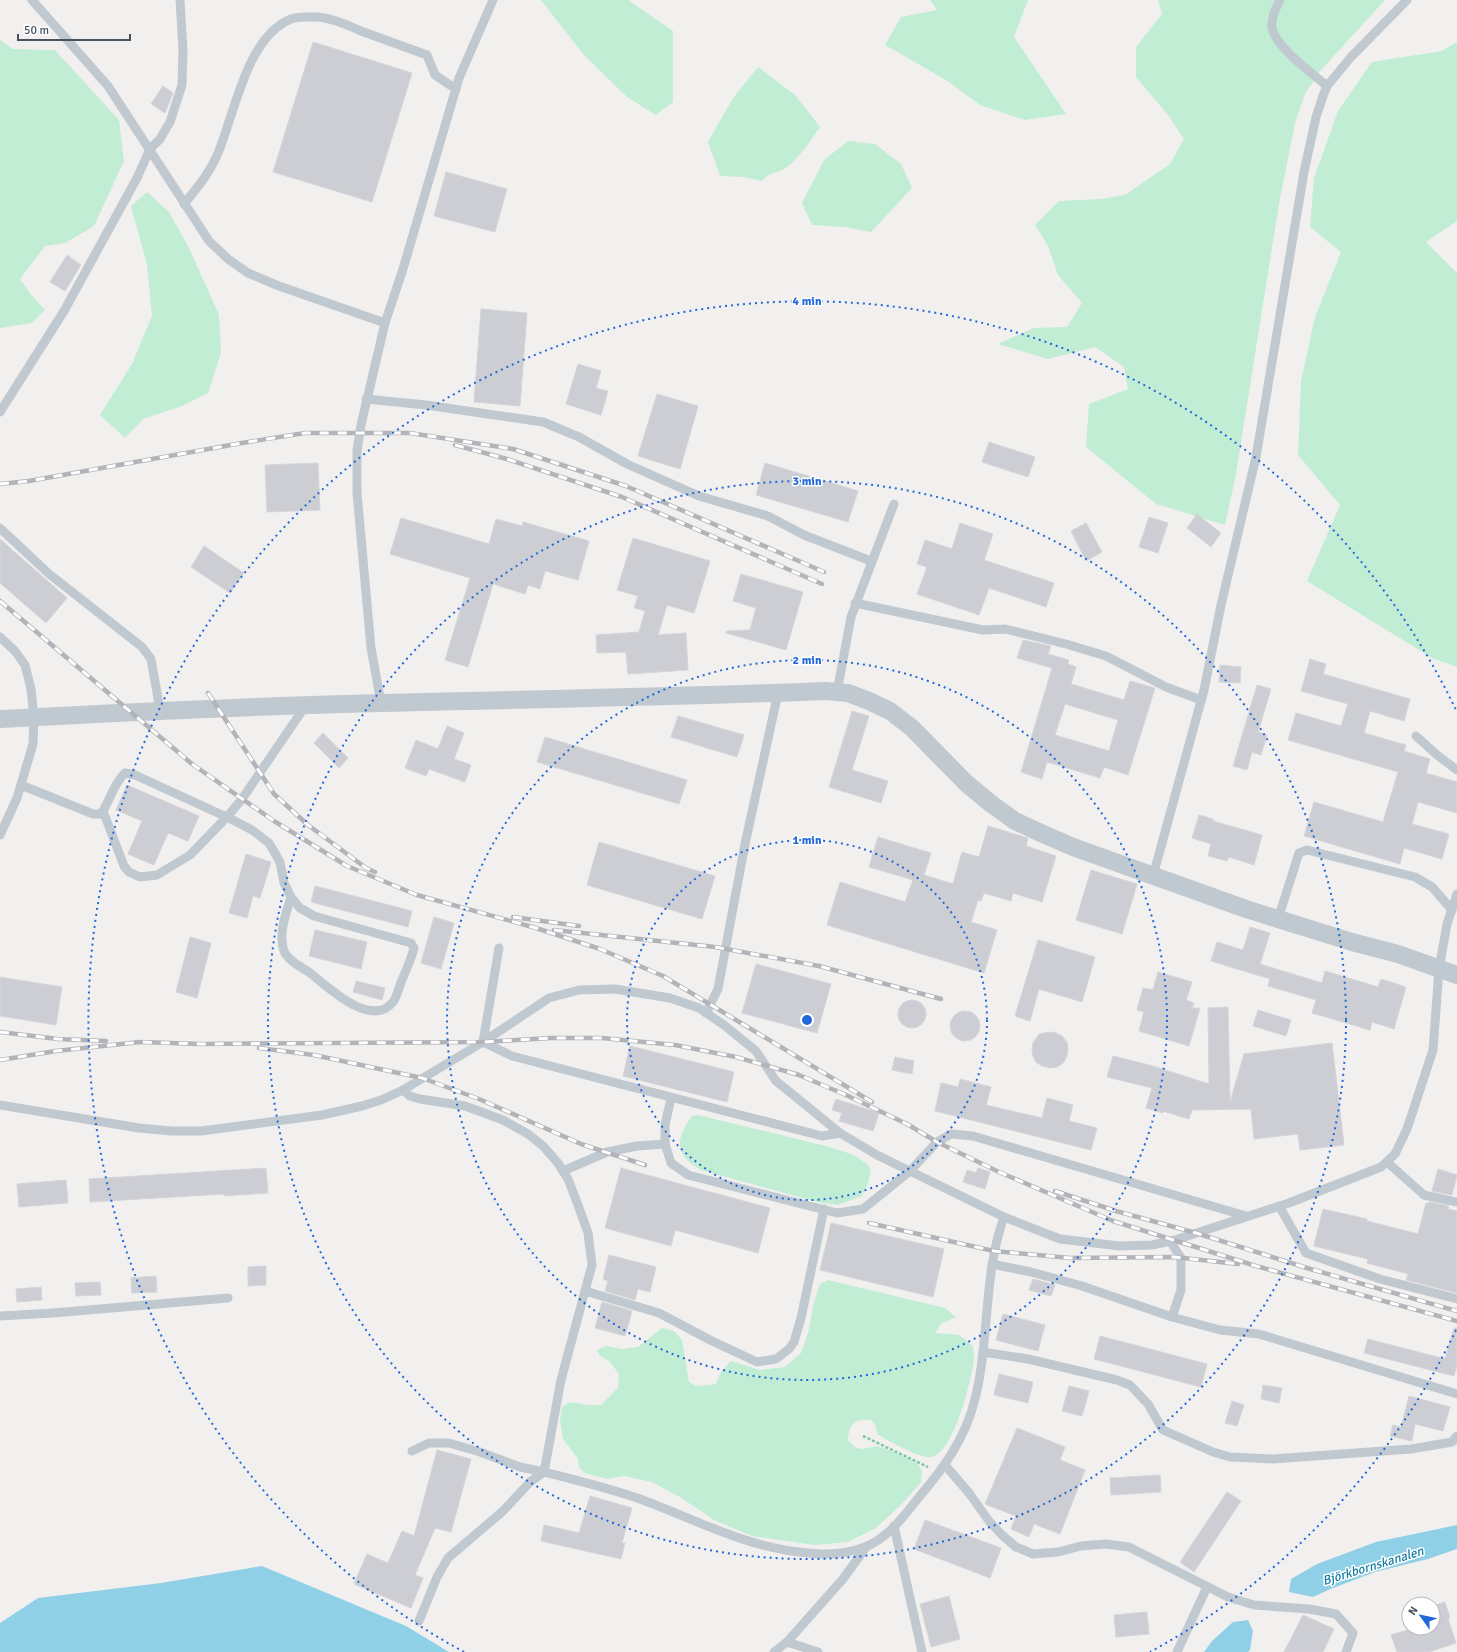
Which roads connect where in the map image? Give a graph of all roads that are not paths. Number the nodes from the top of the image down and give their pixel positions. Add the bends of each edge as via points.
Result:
1 (32, 0) edge
2 (180, 0) edge
3 (493, 0) edge
4 (1280, 0) edge
5 (1407, 0) edge
6 (1327, 86) junction
7 (456, 89) junction
8 (150, 149) junction
9 (184, 204) junction
10 (385, 323) junction
11 (366, 399) junction
12 (0, 412) edge
13 (894, 504) dead end
14 (0, 528) edge
15 (871, 561) junction
16 (855, 604) junction
17 (0, 637) edge
18 (837, 692) junction
19 (778, 693) junction
20 (1201, 700) junction
21 (381, 703) junction
22 (306, 705) junction
23 (160, 710) junction
24 (34, 717) junction
25 (0, 719) edge
26 (1416, 736) dead end
27 (1457, 770) edge
28 (21, 785) junction
29 (104, 811) junction
30 (227, 817) junction
31 (0, 835) edge
32 (1153, 876) junction
33 (1457, 894) edge
34 (291, 897) junction
35 (1452, 910) junction
36 (1278, 919) junction
37 (499, 948) dead end
38 (1457, 966) edge
39 (1438, 969) junction
40 (1457, 975) edge
41 (1457, 984) edge
42 (706, 1013) junction
43 (483, 1042) junction
44 (403, 1090) junction
45 (672, 1098) junction
46 (0, 1105) edge
47 (840, 1134) junction
48 (665, 1144) junction
49 (1387, 1162) junction
50 (563, 1171) junction
51 (910, 1171) junction
52 (1457, 1202) edge
53 (1279, 1206) junction
54 (824, 1209) junction
55 (1246, 1216) junction
56 (1004, 1217) junction
57 (1170, 1241) junction
58 (992, 1264) junction
59 (585, 1291) junction
60 (228, 1298) dead end
61 (1457, 1299) edge
62 (0, 1316) edge
63 (1172, 1317) junction
64 (982, 1352) junction
65 (1457, 1394) edge
66 (1457, 1436) edge
67 (412, 1451) dead end
68 (942, 1469) junction
69 (544, 1472) junction
70 (894, 1526) junction
71 (866, 1547) junction
72 (1207, 1587) junction
73 (419, 1620) dead end
74 (787, 1642) junction
75 (774, 1652) edge
76 (818, 1652) edge
77 (922, 1652) edge
78 (1177, 1652) edge
79 (1346, 1652) edge

1 - 8 lane via 108,86
2 - 8 lane via 183,42 182,85 170,122 160,139
3 - 7 lane
4 - 6 lane via 1274,10 1272,27 1276,39 1297,62
5 - 6 lane via 1351,57
6 - 20 lane via 1316,117 1304,172 1256,457
7 - 9 lane via 435,74 426,55 337,21 316,17 291,18 277,27 260,45 241,84 220,148 208,175
7 - 10 lane
8 - 9 lane
8 - 12 lane via 137,178 64,311
9 - 10 lane via 209,241 248,273
10 - 11 lane
11 - 15 lane via 543,422 699,496 768,516 804,535
11 - 21 lane via 358,451 357,493 371,648
13 - 15 lane
14 - 23 lane via 48,573 142,646 151,659
15 - 16 lane
16 - 18 lane
16 - 20 lane via 984,630 1005,630 1066,644 1106,656 1166,687
17 - 24 lane via 25,665
18 - 19 street via 826,690
18 - 32 street via 848,693 890,711 912,728 966,783 1016,821 1073,847
19 - 21 street
19 - 42 lane via 744,844 718,989
20 - 32 lane
21 - 22 street
22 - 23 street
22 - 30 lane via 260,774
23 - 24 street
24 - 25 street
24 - 28 lane via 34,744
26 - 27 lane
28 - 29 lane via 93,814 101,814
28 - 31 lane
29 - 30 lane via 117,780 125,773 135,775
29 - 30 lane via 124,866 129,872 140,877 157,875 190,855
30 - 34 lane via 252,830 269,843 280,862 284,883
32 - 36 street
33 - 35 lane
34 - 34 lane via 300,908 314,916 411,943 414,948 412,959 393,1001 376,1011 355,1006 284,953 281,940
35 - 36 lane via 1432,887 1415,877 1307,850 1299,853
35 - 39 lane
36 - 39 street via 1398,954
37 - 43 lane
38 - 39 street
39 - 40 street
39 - 41 street
39 - 49 lane via 1433,1050 1407,1130 1396,1154
42 - 43 lane via 699,1008 652,994 615,989 579,990 549,998
42 - 47 lane via 756,1052 776,1081
43 - 44 lane
43 - 45 lane via 512,1056
44 - 46 lane via 362,1106 322,1115 200,1131 139,1128
44 - 50 lane via 410,1096 465,1106 503,1120 543,1146
45 - 47 lane via 822,1136
45 - 48 lane via 665,1125
47 - 51 lane
48 - 50 lane via 607,1152
48 - 54 lane via 671,1163 688,1175
49 - 52 lane via 1424,1195
49 - 53 lane via 1356,1178
50 - 59 lane via 588,1232 592,1265
51 - 54 lane via 863,1208 836,1213
51 - 55 lane via 937,1142 951,1134 973,1136
51 - 56 lane
53 - 55 lane
53 - 61 lane via 1306,1253 1380,1279
54 - 59 lane via 794,1342 776,1359 757,1362 659,1313
55 - 57 lane
56 - 57 lane via 1060,1239 1120,1246
56 - 58 lane
57 - 63 lane via 1181,1258 1181,1290
58 - 63 lane via 1082,1286
58 - 64 lane
59 - 69 lane via 561,1380
60 - 62 lane
63 - 65 lane via 1220,1330 1260,1334
64 - 66 lane via 1028,1359 1130,1385 1148,1404 1163,1430 1230,1457 1273,1460 1411,1449 1452,1442
64 - 68 lane via 975,1400 968,1421
67 - 69 lane via 429,1443 449,1443 520,1467
68 - 70 lane
68 - 72 lane via 969,1493 989,1521 1016,1546 1033,1554 1106,1544 1129,1547
69 - 71 lane via 639,1499 760,1546 823,1554 846,1553
69 - 73 lane via 448,1558
70 - 71 lane
70 - 77 lane
71 - 74 lane via 843,1578
72 - 78 lane
72 - 79 lane via 1254,1605 1309,1609 1336,1614 1353,1633
74 - 75 lane
74 - 76 lane

